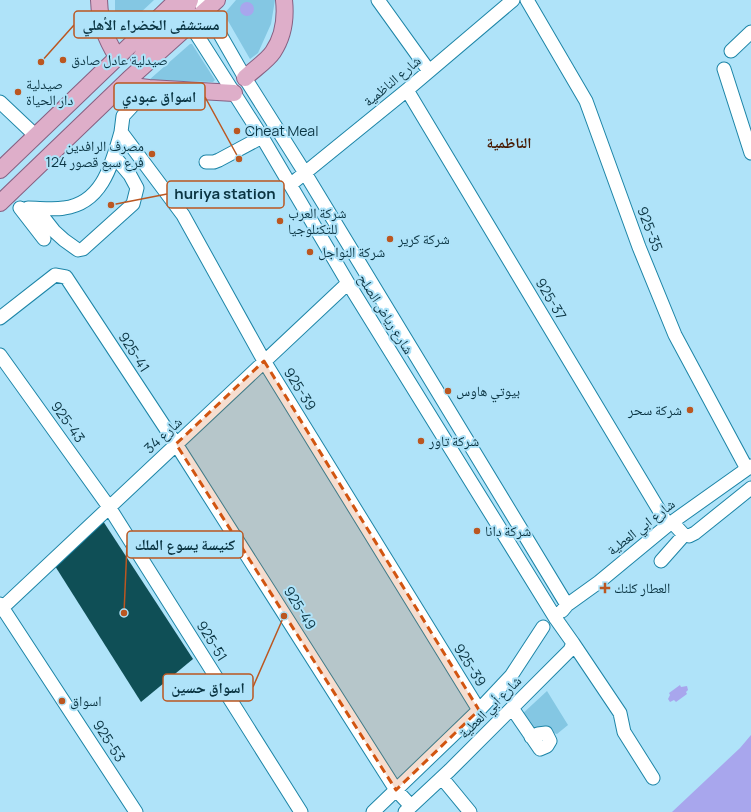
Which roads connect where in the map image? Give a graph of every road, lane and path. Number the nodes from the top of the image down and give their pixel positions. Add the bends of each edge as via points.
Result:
1 (99, 0) edge
2 (179, 0) edge
3 (190, 0) edge
4 (284, 0) edge
5 (378, 0) edge
6 (513, 0) edge
7 (527, 0) edge
8 (204, 2) edge
9 (166, 20) junction
10 (190, 24) junction
11 (751, 32) edge
12 (731, 51) dead end
13 (117, 57) junction
14 (724, 69) dead end
15 (429, 71) junction
16 (245, 78) junction
17 (126, 82) junction
18 (149, 88) junction
19 (407, 90) junction
20 (234, 93) junction
21 (0, 102) edge
22 (121, 132) junction
23 (36, 136) junction
24 (262, 137) junction
25 (751, 153) edge
26 (114, 156) junction
27 (206, 162) dead end
28 (0, 170) edge
29 (305, 173) junction
30 (290, 185) junction
31 (4, 199) edge
32 (20, 208) junction
33 (44, 240) dead end
34 (348, 283) junction
35 (0, 318) edge
36 (0, 355) edge
37 (264, 362) junction
38 (176, 444) junction
39 (749, 467) edge
40 (494, 486) junction
41 (751, 488) edge
42 (480, 497) junction
43 (109, 507) junction
44 (670, 524) junction
45 (684, 535) junction
46 (661, 561) dead end
47 (568, 605) junction
48 (1, 607) edge
49 (556, 619) junction
50 (543, 627) dead end
51 (573, 643) junction
52 (512, 708) junction
53 (479, 710) junction
54 (531, 737) dead end
55 (442, 778) junction
56 (653, 778) dead end
57 (396, 790) junction
58 (408, 809) edge
59 (136, 812) edge
60 (301, 812) edge
61 (373, 812) edge
62 (470, 812) edge

1 - 13 main road via 105,34
2 - 9 main road via 175,2
3 - 9 main road via 187,8
4 - 16 main road via 283,26 273,52
5 - 15 street
6 - 15 street, شارع الناظمية
7 - 39 street, 925-35 via 586,101 639,247 675,335
8 - 10 main road
8 - 16 street, شارع رياض الصلح
9 - 13 main road
9 - 17 main road
10 - 17 main road
10 - 20 street, شارع رياض الصلح
11 - 12 street
13 - 23 main road
14 - 25 street
15 - 19 street, شارع الناظمية
16 - 29 street, شارع رياض الصلح
17 - 18 main road
17 - 31 main road
18 - 20 main road
18 - 22 street via 122,116
19 - 29 street, شارع الناظمية
19 - 44 street, 925-37
20 - 24 street, شارع رياض الصلح
21 - 23 street
22 - 26 street
22 - 37 street, 925-39 via 183,215
23 - 28 main road
24 - 27 street via 219,160
24 - 30 street, شارع رياض الصلح
26 - 32 street via 105,179 93,194 81,203 65,208
26 - 32 street via 137,188 133,204 84,249 78,250 64,240 43,217
29 - 30 street, شارع الناظمية
29 - 40 street, شارع رياض الصلح
30 - 34 street, شارع رياض الصلح
31 - 32 street
32 - 33 street
34 - 37 street, شارع 34
34 - 42 street, شارع رياض الصلح
35 - 38 street, 925-41 via 55,275 66,277
36 - 43 street, 925-43
37 - 38 street, شارع 34
37 - 53 street, 925-39
38 - 43 street, شارع 34
38 - 57 street, 925-49
39 - 44 street, شارع ابي العطية
40 - 42 street via 494,491
40 - 47 street, شارع رياض الصلح
41 - 45 street via 695,533
42 - 49 street, شارع رياض الصلح
43 - 48 street, شارع 34
43 - 60 street, 925-51
44 - 45 street, 925-37
44 - 47 street, شارع ابي العطية
45 - 46 street
47 - 49 street, شارع ابي العطية
48 - 59 street, 925-53
49 - 51 street
50 - 53 street, شارع أبي العطية via 511,676
51 - 52 street, شارع أبي العطية via 570,650
51 - 56 street via 620,712 624,732
52 - 54 street
52 - 55 street, شارع أبي العطية
53 - 57 street, شارع أبي العطية
55 - 58 street, شارع أبي العطية
55 - 62 street
57 - 58 street, 925-49
57 - 61 street, شارع أبي العطية

